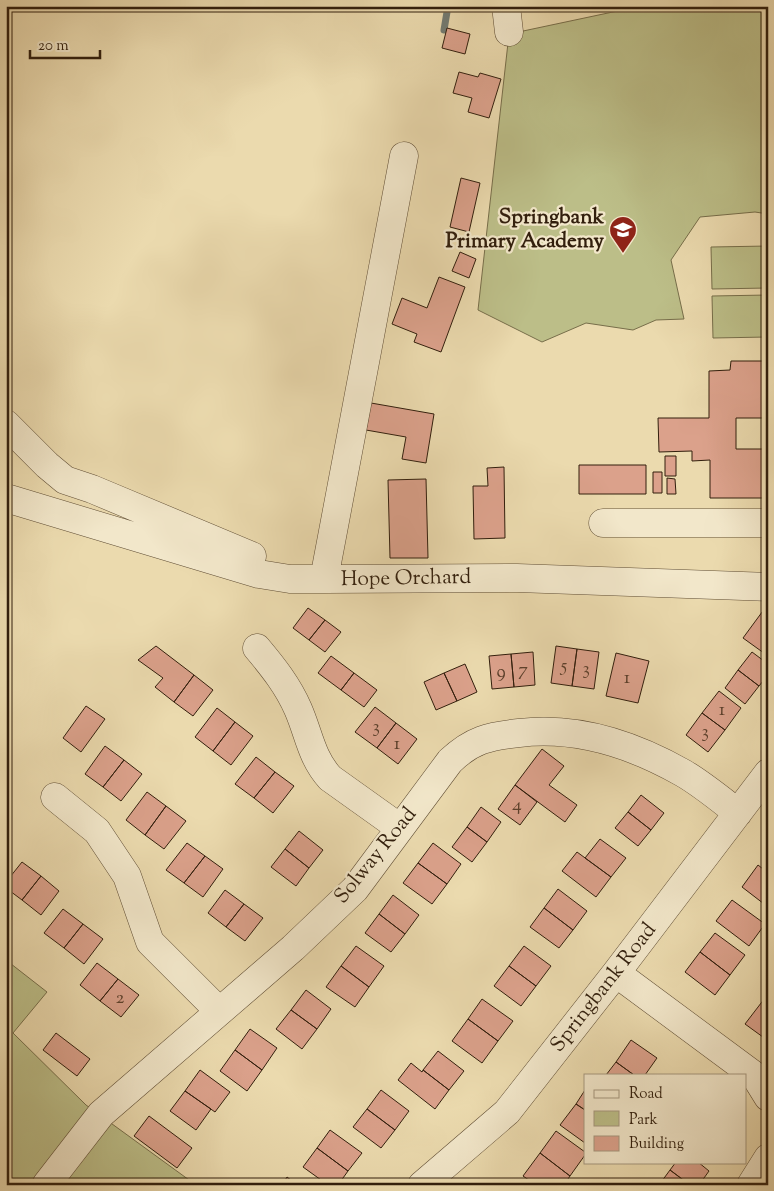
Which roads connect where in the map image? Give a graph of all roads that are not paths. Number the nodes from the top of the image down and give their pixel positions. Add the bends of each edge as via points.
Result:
1 (404, 156) dead end
2 (6, 424) edge
3 (6, 498) edge
4 (604, 522) dead end
5 (768, 523) edge
6 (324, 579) junction
7 (290, 580) junction
8 (768, 587) edge
9 (257, 648) dead end
10 (768, 774) edge
11 (55, 797) dead end
12 (738, 812) junction
13 (400, 828) junction
14 (616, 973) junction
15 (219, 1012) junction
16 (768, 1098) edge
17 (768, 1158) edge
18 (46, 1185) edge
19 (422, 1185) edge
20 (751, 1185) edge

1 - 6 street, Hope Orchard
2 - 7 street via 65,480 276,566
3 - 7 street via 259,574
4 - 5 street
6 - 7 street
6 - 8 street, Hope Orchard via 517,578
9 - 13 street via 273,667 298,709 315,759 322,769
10 - 12 street, Springbank Road
11 - 15 street via 97,831 127,876 150,942
12 - 13 street, Solway Road via 683,773 621,743 576,733 529,732 481,739 459,752
12 - 14 street, Springbank Road
13 - 15 street, Solway Road via 355,889
14 - 16 street via 755,1076
14 - 19 street, Springbank Road via 507,1112
15 - 18 street, Solway Road via 101,1114
17 - 20 street

